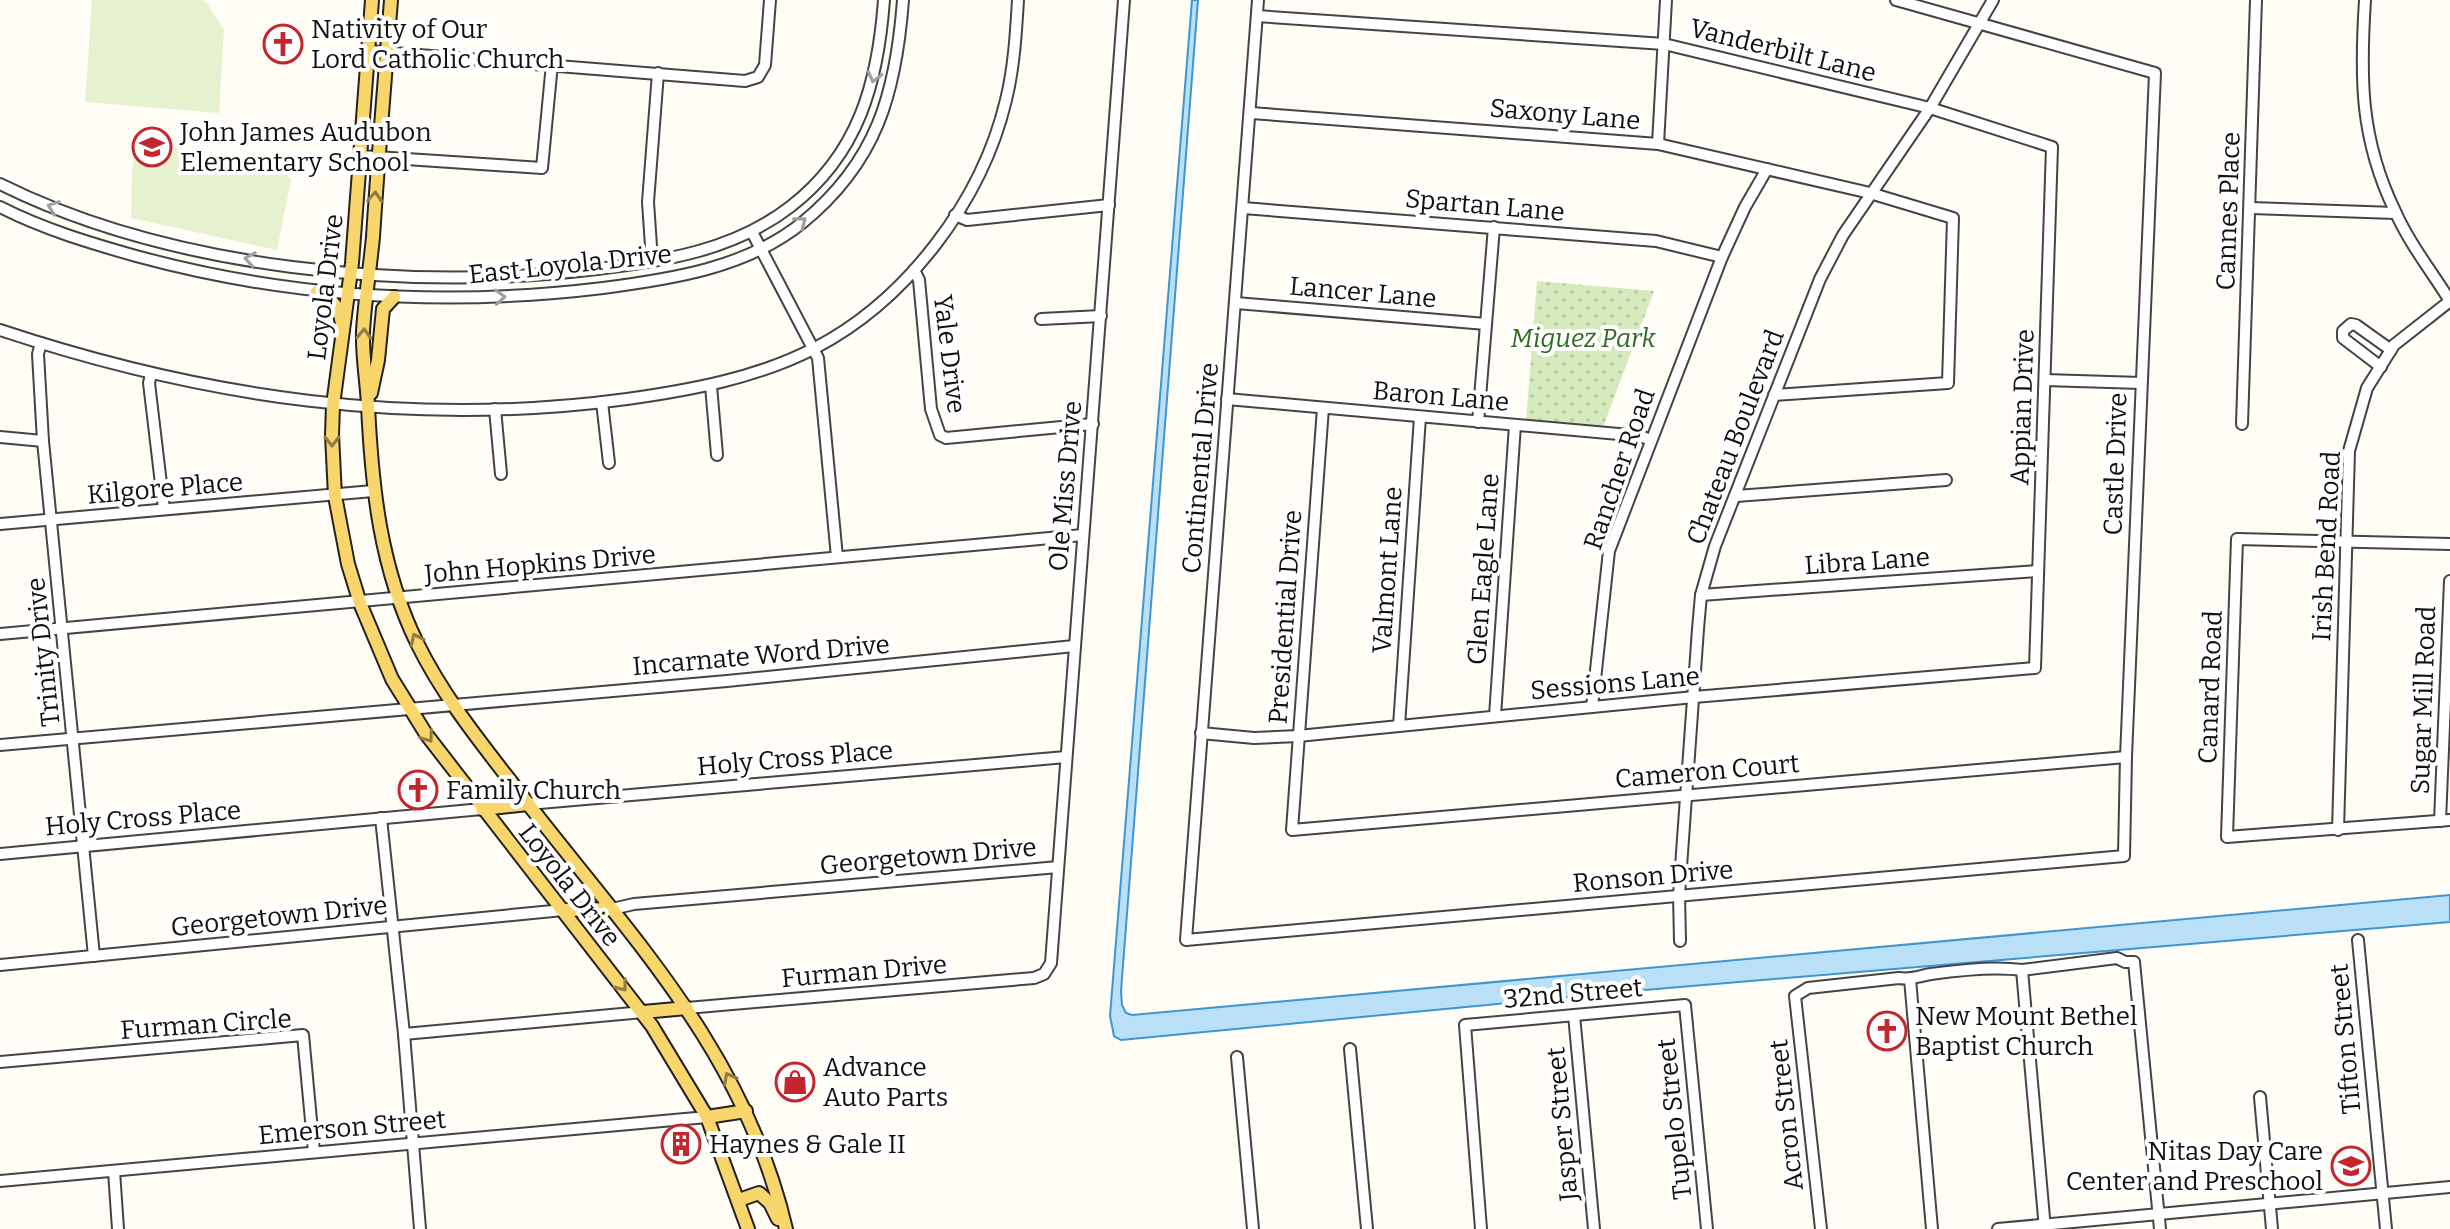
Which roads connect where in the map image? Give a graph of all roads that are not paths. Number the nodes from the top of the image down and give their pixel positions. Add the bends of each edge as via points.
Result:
1 (372, 0) edge
2 (391, 0) edge
3 (770, 0) edge
4 (884, 0) edge
5 (903, 0) edge
6 (1018, 0) edge
7 (1124, 0) edge
8 (1258, 0) edge
9 (1666, 0) edge
10 (1896, 0) edge
11 (1993, 0) edge
12 (2256, 0) edge
13 (2365, 0) edge
14 (1257, 16) junction
15 (1980, 25) junction
16 (1664, 44) junction
17 (369, 51) junction
18 (387, 53) junction
19 (552, 64) junction
20 (658, 73) junction
21 (1930, 108) junction
22 (1251, 113) junction
23 (1658, 144) junction
24 (2052, 147) joint
25 (361, 156) junction
26 (378, 157) junction
27 (1767, 169) junction
28 (0, 184) edge
29 (1870, 193) junction
30 (1109, 205) junction
31 (0, 207) edge
32 (1243, 208) junction
33 (2251, 208) junction
34 (2395, 213) junction
35 (955, 215) junction
36 (1494, 227) junction
37 (752, 232) junction
38 (761, 249) junction
39 (1722, 257) junction
40 (652, 261) junction
41 (914, 270) junction
42 (351, 272) junction
43 (369, 274) junction
44 (317, 292) junction
45 (349, 295) junction
46 (366, 296) junction
47 (394, 297) junction
48 (2450, 301) edge
49 (1236, 303) junction
50 (1101, 316) junction
51 (1041, 319) dead end
52 (1486, 324) junction
53 (0, 330) edge
54 (344, 336) junction
55 (41, 343) junction
56 (814, 348) junction
57 (2391, 350) junction
58 (2381, 367) junction
59 (151, 374) junction
60 (2045, 380) junction
61 (2141, 383) junction
62 (711, 386) junction
63 (1774, 395) junction
64 (1227, 399) junction
65 (602, 402) junction
66 (333, 405) junction
67 (368, 408) junction
68 (1323, 408) junction
69 (495, 409) junction
70 (1420, 417) junction
71 (1478, 422) junction
72 (1093, 424) junction
73 (2242, 424) dead end
74 (1515, 425) junction
75 (0, 437) edge
76 (1650, 440) junction
77 (43, 441) junction
78 (717, 455) dead end
79 (609, 463) dead end
80 (501, 474) dead end
81 (1946, 480) dead end
82 (373, 491) junction
83 (335, 496) junction
84 (1736, 496) junction
85 (164, 509) junction
86 (52, 520) junction
87 (0, 524) edge
88 (1083, 535) junction
89 (2345, 542) junction
90 (2450, 544) edge
91 (837, 557) junction
92 (2036, 571) junction
93 (2450, 581) edge
94 (1701, 595) junction
95 (399, 599) junction
96 (360, 603) junction
97 (63, 629) junction
98 (0, 634) edge
99 (1074, 646) junction
100 (2035, 668) joint
101 (1694, 697) junction
102 (452, 705) junction
103 (1592, 707) junction
104 (409, 708) junction
105 (1495, 716) junction
106 (1399, 726) junction
107 (1201, 733) junction
108 (1298, 736) junction
109 (74, 739) junction
110 (0, 745) edge
111 (1066, 757) junction
112 (2126, 757) junction
113 (1686, 795) junction
114 (528, 804) junction
115 (482, 809) junction
116 (381, 818) junction
117 (2445, 821) edge
118 (1292, 830) joint
119 (2338, 830) junction
120 (84, 845) junction
121 (0, 854) edge
122 (2124, 856) joint
123 (1058, 867) junction
124 (1679, 895) junction
125 (612, 909) junction
126 (563, 910) junction
127 (391, 927) junction
128 (1186, 940) joint
129 (2358, 940) dead end
130 (1680, 941) dead end
131 (94, 956) junction
132 (0, 965) edge
133 (2022, 970) junction
134 (1045, 973) joint
135 (1910, 979) junction
136 (1685, 1005) joint
137 (687, 1008) junction
138 (643, 1012) junction
139 (1574, 1015) junction
140 (404, 1034) junction
141 (1350, 1049) dead end
142 (1237, 1057) dead end
143 (0, 1062) edge
144 (2260, 1097) dead end
145 (746, 1111) junction
146 (707, 1117) junction
147 (413, 1144) junction
148 (314, 1152) junction
149 (114, 1171) junction
150 (0, 1181) edge
151 (2450, 1187) edge
152 (2382, 1193) junction
153 (739, 1200) junction
154 (2270, 1203) junction
155 (2158, 1214) junction
156 (2045, 1227) edge
157 (118, 1229) edge
158 (420, 1229) edge
159 (748, 1229) edge
160 (784, 1229) edge
161 (1253, 1229) edge
162 (1367, 1229) edge
163 (1481, 1229) edge
164 (1594, 1229) edge
165 (1707, 1229) edge
166 (1821, 1229) edge
167 (1932, 1229) edge
168 (1998, 1229) edge
169 (2160, 1229) edge
170 (2272, 1229) edge
171 (2386, 1229) edge

1 - 17 main road, Loyola Drive
2 - 18 main road, Loyola Drive
3 - 20 street via 765,65 758,77 745,81
4 -> 37 street, East Loyola Drive via 875,77 851,135 809,191
38 -> 5 street, East Loyola Drive via 822,206 868,145 895,74
6 - 35 street via 1006,100 985,163
7 - 30 street, Ole Miss Drive
8 - 14 street, Continental Drive
9 - 16 street
10 - 15 street
11 - 15 street, Chateau Boulevard
12 - 33 street, Cannes Place
13 - 34 street via 2361,62 2366,128
14 - 16 street, Vanderbilt Lane
14 - 22 street, Continental Drive
15 - 21 street, Chateau Boulevard
15 - 61 street, Castle Drive via 2155,73
16 - 21 street, Vanderbilt Lane
16 - 23 street
17 - 18 street
17 - 25 main road, Loyola Drive
18 - 19 street
18 - 26 main road, Loyola Drive
19 - 20 street
19 - 26 street via 542,168
20 - 40 street via 648,202
21 - 24 street, Vanderbilt Lane
21 - 29 street, Chateau Boulevard
22 - 23 street, Saxony Lane
22 - 32 street, Continental Drive
23 - 27 street, Saxony Lane
24 - 60 street, Appian Drive
25 - 26 street
25 - 42 main road, Loyola Drive
43 -> 26 main road, Loyola Drive
27 - 29 street, Saxony Lane
27 - 39 street, Rancher Road
42 -> 28 street, East Loyola Drive via 235,257 156,239 51,207
29 - 63 street, Chateau Boulevard via 1820,279
29 - 63 street, Saxony Lane via 1953,218 1948,383
30 - 35 street via 967,220
30 - 50 street, Ole Miss Drive
31 - 44 street, East Loyola Drive via 151,259
32 - 36 street, Spartan Lane
32 - 49 street, Continental Drive
33 - 34 street
33 - 73 street, Cannes Place
34 - 48 street
35 - 41 street
36 - 39 street, Spartan Lane via 1656,241
36 - 52 street
37 - 38 street
37 - 40 street, East Loyola Drive via 715,248
47 -> 38 street, East Loyola Drive via 499,297 619,286 707,269
38 - 56 street
39 - 76 street, Rancher Road
40 - 43 street, East Loyola Drive via 496,278
41 - 56 street via 851,326
41 - 72 street, Yale Drive via 931,409 940,435
42 - 43 street, East Loyola Drive
42 - 45 main road, Loyola Drive
43 - 46 main road, Loyola Drive
44 - 45 street, East Loyola Drive
44 - 54 main road via 338,308
45 - 46 street, East Loyola Drive
45 - 54 main road, Loyola Drive
46 - 47 street, East Loyola Drive
67 -> 46 main road, Loyola Drive via 363,353
47 - 67 main road via 383,309
48 - 57 street, Irish Bend Road
49 - 52 street, Lancer Lane
49 - 64 street, Continental Drive
50 - 51 street
50 - 72 street, Ole Miss Drive
52 - 71 street
53 - 55 street
54 - 66 main road, Loyola Drive
55 - 59 street
55 - 77 street, Trinity Drive
56 - 62 street
56 - 91 street
57 - 58 street, Irish Bend Road
57 - 58 street via 2356,325 2343,331 2343,338
58 - 89 street, Irish Bend Road via 2367,388 2349,451
59 - 66 street via 244,394
59 - 85 street
60 - 61 street
60 - 92 street, Appian Drive
61 - 112 street, Castle Drive
62 - 65 street
62 - 78 street
63 - 84 street, Chateau Boulevard
64 - 68 street, Baron Lane
64 - 107 street, Continental Drive
65 - 69 street
65 - 79 street
66 - 67 street
66 -> 83 main road, Loyola Drive
67 - 69 street
67 - 82 main road, Loyola Drive
68 - 70 street, Baron Lane
68 - 108 street, Presidential Drive
69 - 80 street
70 - 71 street, Baron Lane
70 - 106 street, Valmont Lane
71 - 74 street, Baron Lane
72 - 88 street, Ole Miss Drive
74 - 76 street, Baron Lane
74 - 105 street, Glen Eagle Lane
75 - 77 street
76 - 103 street, Rancher Road via 1609,551
77 - 86 street, Trinity Drive
81 - 84 street
82 - 83 street, Kilgore Place
82 - 95 main road, Loyola Drive
83 - 85 street, Kilgore Place
83 - 96 main road, Loyola Drive
84 - 94 street, Chateau Boulevard
85 - 86 street, Kilgore Place
86 - 87 street, Kilgore Place
86 - 97 street, Trinity Drive
88 - 91 street, John Hopkins Drive
88 - 99 street, Ole Miss Drive
89 - 90 street
89 - 119 street, Irish Bend Road
89 - 119 street, Canard Road via 2237,539 2227,837
91 - 95 street, John Hopkins Drive
92 - 94 street, Libra Lane
92 - 100 street, Appian Drive
93 - 117 street, Sugar Mill Road
94 - 101 street, Chateau Boulevard
95 - 96 street, John Hopkins Drive
102 -> 95 main road, Loyola Drive
96 - 97 street, John Hopkins Drive
96 - 104 main road, Loyola Drive
97 - 98 street, John Hopkins Drive
97 - 109 street, Trinity Drive
99 - 102 street, Incarnate Word Drive
99 - 111 street, Ole Miss Drive
100 - 101 street, Sessions Lane
101 - 103 street, Sessions Lane
101 - 113 street, Chateau Boulevard
102 - 104 street, Incarnate Word Drive
102 - 114 main road, Loyola Drive
103 - 105 street, Sessions Lane
104 - 109 street
104 -> 115 main road, Loyola Drive
105 - 106 street, Sessions Lane
106 - 108 street, Sessions Lane
107 - 108 street, Sessions Lane
107 - 128 street, Continental Drive
108 - 118 street, Presidential Drive
109 - 110 street
109 - 120 street, Trinity Drive
111 - 114 street, Holy Cross Place
111 - 123 street, Ole Miss Drive
112 - 113 street, Cameron Court
112 - 122 street, Castle Drive
113 - 118 street, Cameron Court
113 - 124 street, Chateau Boulevard
114 - 115 main road
114 - 125 main road, Loyola Drive
115 - 116 street, Holy Cross Place
115 - 126 main road, Loyola Drive
116 - 120 street, Holy Cross Place
116 - 127 street
117 - 119 street
120 - 121 street, Holy Cross Place
120 - 131 street, Trinity Drive
122 - 124 street, Ronson Drive
123 - 125 street, Georgetown Drive
123 - 134 street, Ole Miss Drive via 1051,963
124 - 128 street, Ronson Drive
124 - 130 street, Chateau Boulevard
125 - 126 main road
125 - 137 main road, Loyola Drive
126 - 127 street, Georgetown Drive
126 -> 138 main road, Loyola Drive
127 - 131 street, Georgetown Drive
127 - 140 street
129 - 152 street, Tifton Street
131 - 132 street, Georgetown Drive
133 - 135 street
133 - 155 street via 2117,958 2134,962
133 - 156 street
134 - 137 street, Furman Drive
135 - 166 street, Acron Street via 1808,988 1795,996
135 - 167 street
136 - 139 street, 32nd Street
136 - 165 street, Tupelo Street
137 - 138 main road
145 -> 137 main road, Loyola Drive
138 - 140 street
138 - 146 main road, Loyola Drive
139 - 163 street, 32nd Street via 1465,1025
139 - 164 street, Jasper Street
140 - 147 street
141 - 162 street
142 - 161 street
143 - 148 street, Furman Circle via 303,1035
144 - 154 street
145 - 146 main road
145 - 160 main road, Loyola Drive via 772,1177
146 - 147 street, Emerson Street
146 - 153 main road, Loyola Drive
147 - 148 street, Emerson Street
147 - 158 street
148 - 149 street, Emerson Street
149 - 150 street, Emerson Street
149 - 157 street
151 - 152 street
152 - 154 street
152 - 171 street, Tifton Street
153 - 159 main road, Loyola Drive
153 - 160 main road via 752,1193 763,1195
154 - 155 street
154 - 170 street
155 - 156 street
155 - 169 street
156 - 168 street

